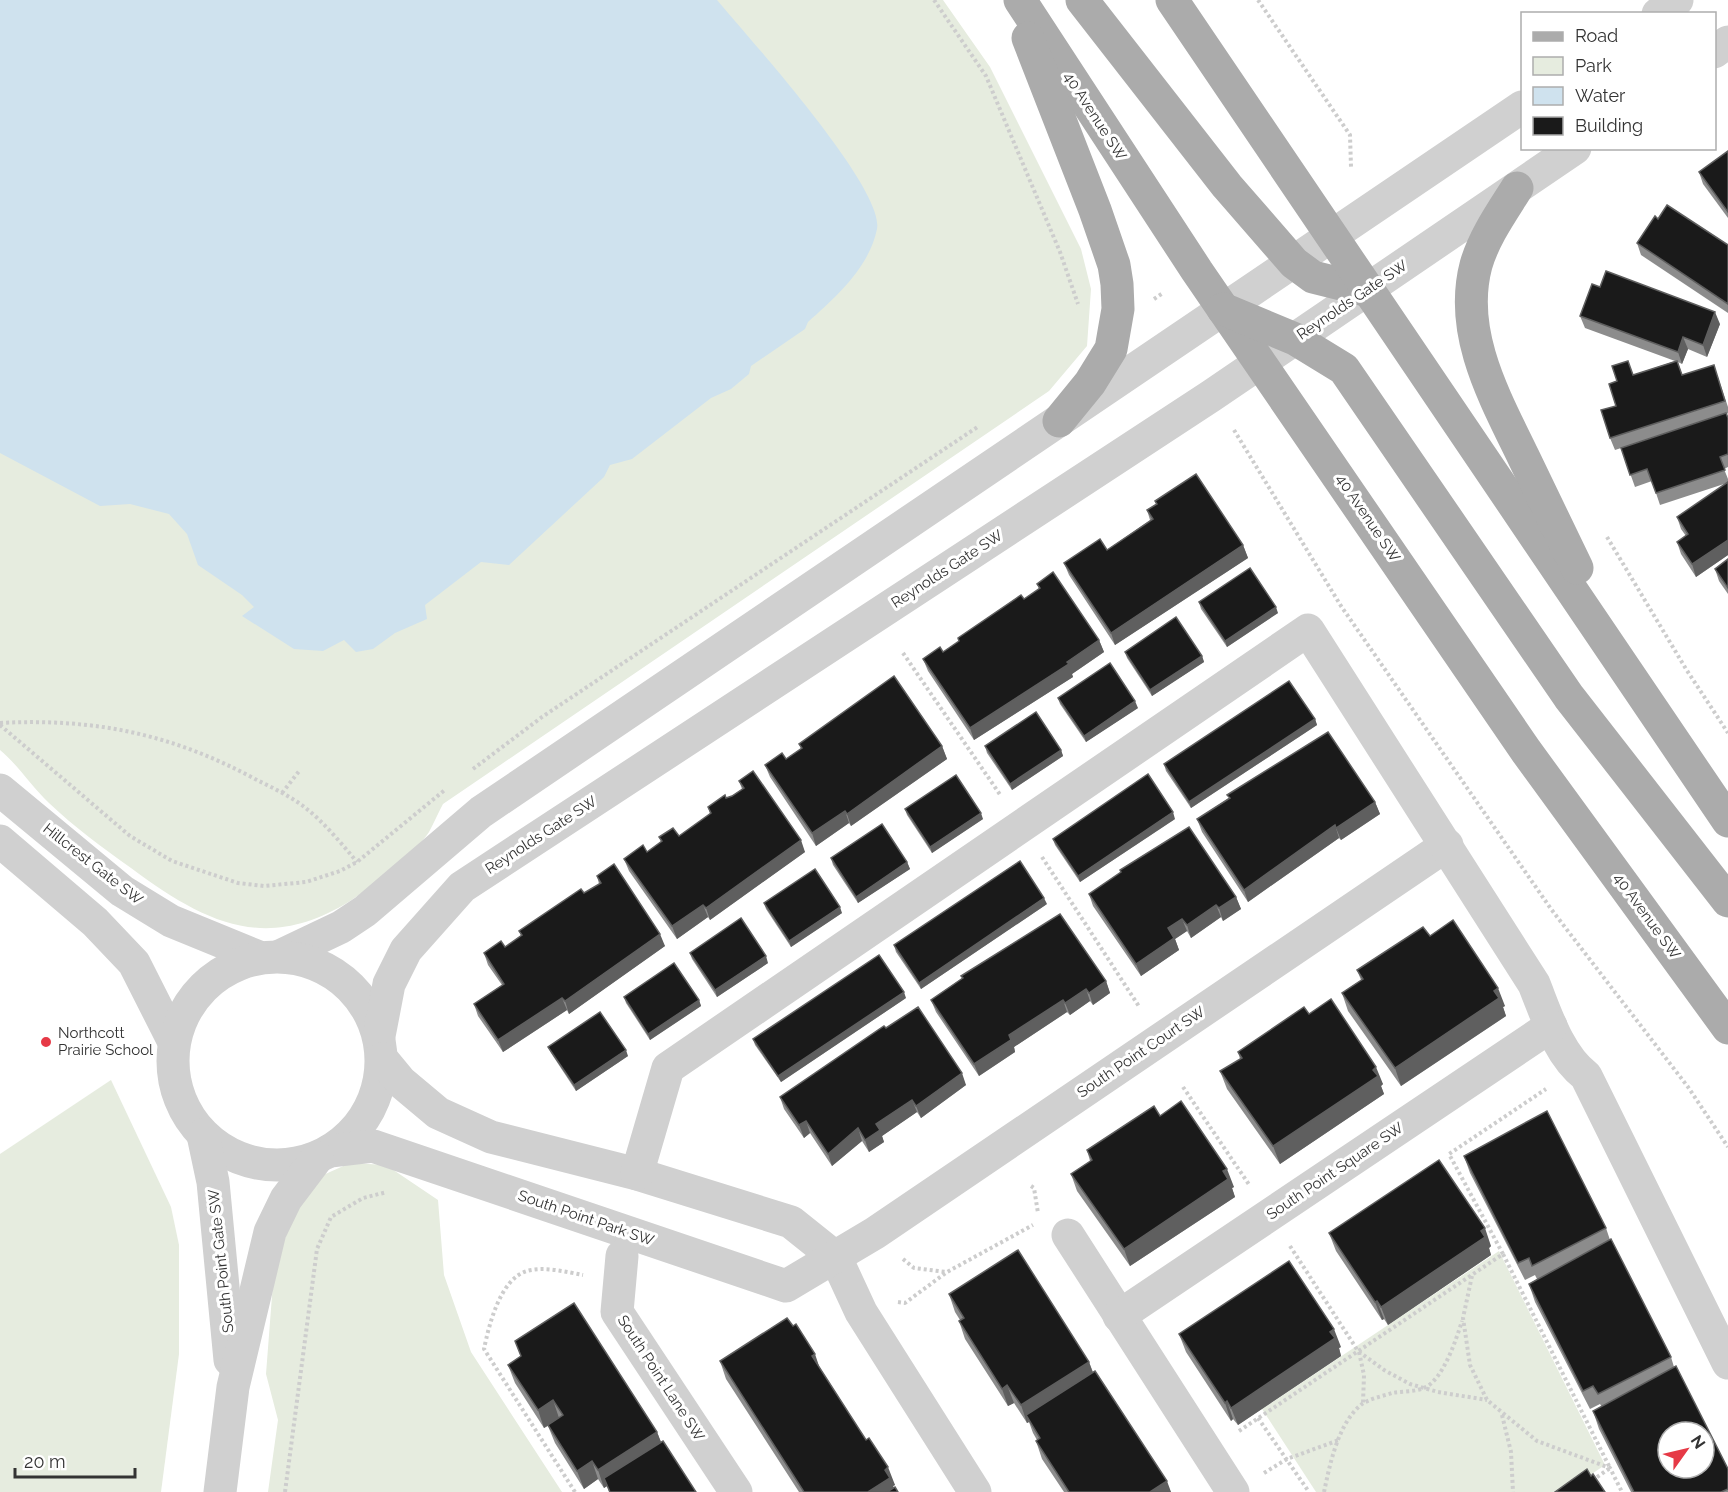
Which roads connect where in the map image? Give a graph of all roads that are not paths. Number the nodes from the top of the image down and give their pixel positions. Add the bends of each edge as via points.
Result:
1 (1013, 0) edge
2 (1020, 0) edge
3 (1082, 0) edge
4 (1172, 0) edge
5 (1677, 0) edge
6 (1661, 12) edge
7 (1521, 108) edge
8 (1572, 150) edge
9 (1517, 188) junction
10 (1331, 239) junction
11 (1294, 263) junction
12 (1369, 291) junction
13 (1223, 309) junction
14 (1295, 339) junction
15 (1260, 362) junction
16 (1059, 422) junction
17 (1627, 673) junction
18 (0, 790) edge
19 (1728, 821) edge
20 (0, 841) edge
21 (1447, 845) junction
22 (1728, 901) edge
23 (270, 957) junction
24 (1551, 1026) junction
25 (1728, 1028) edge
26 (174, 1042) junction
27 (380, 1047) junction
28 (203, 1136) junction
29 (324, 1155) junction
30 (637, 1174) junction
31 (1054, 1228) road end
32 (836, 1258) junction
33 (620, 1269) road end
34 (1119, 1317) junction
35 (1728, 1363) edge
36 (233, 1387) junction
37 (220, 1492) edge
38 (736, 1492) edge
39 (975, 1492) edge
40 (1233, 1492) edge

1 - 16 main road via 1095,210 1117,284 1118,309 1111,349
2 - 13 main road, 40 Avenue SW
3 - 11 main road via 1227,186
4 - 10 main road
5 - 6 street
7 - 10 street
8 - 9 street, Reynolds Gate SW
9 - 12 street, Reynolds Gate SW
9 - 17 main road via 1476,264 1471,296 1479,355
10 - 11 street
10 - 12 main road
11 - 12 main road via 1313,277
11 - 13 street
12 - 14 street, Reynolds Gate SW
12 - 17 main road
13 - 14 main road
13 - 15 main road, 40 Avenue SW
13 - 16 street
14 - 15 street, Reynolds Gate SW
14 - 22 main road via 1344,369 1569,697
15 - 25 main road, 40 Avenue SW via 1526,750
15 - 27 street, Reynolds Gate SW via 462,887 406,950 389,984
16 - 23 street via 481,812 365,911 341,927
17 - 19 main road
18 - 23 street, Hillcrest Gate SW via 123,891 171,921
20 - 26 street via 95,922 134,963
21 - 24 street via 1534,984
21 - 30 street via 1308,630 668,1068
21 - 32 street, South Point Court SW
23 - 26 street via 229,968 203,986 184,1012
23 - 27 street via 314,963 343,980 365,1005
24 - 34 street, South Point Square SW
24 - 35 street via 1576,1068 1586,1076
26 - 28 street via 173,1072 180,1102
27 - 29 street via 379,1086 369,1112 352,1134
27 - 30 street via 401,1082 438,1113 491,1137
28 - 29 street via 228,1154 257,1164 288,1166
28 - 36 street, South Point Gate SW via 213,1182
29 - 32 street, South Point Park SW via 373,1146 786,1286
29 - 36 street, South Point Gate SW via 286,1199 270,1232
30 - 32 street via 790,1222
31 - 34 street
32 - 39 street via 861,1312
33 - 38 street, South Point Lane SW via 616,1312
34 - 40 street
36 - 37 street, South Point Gate SW

